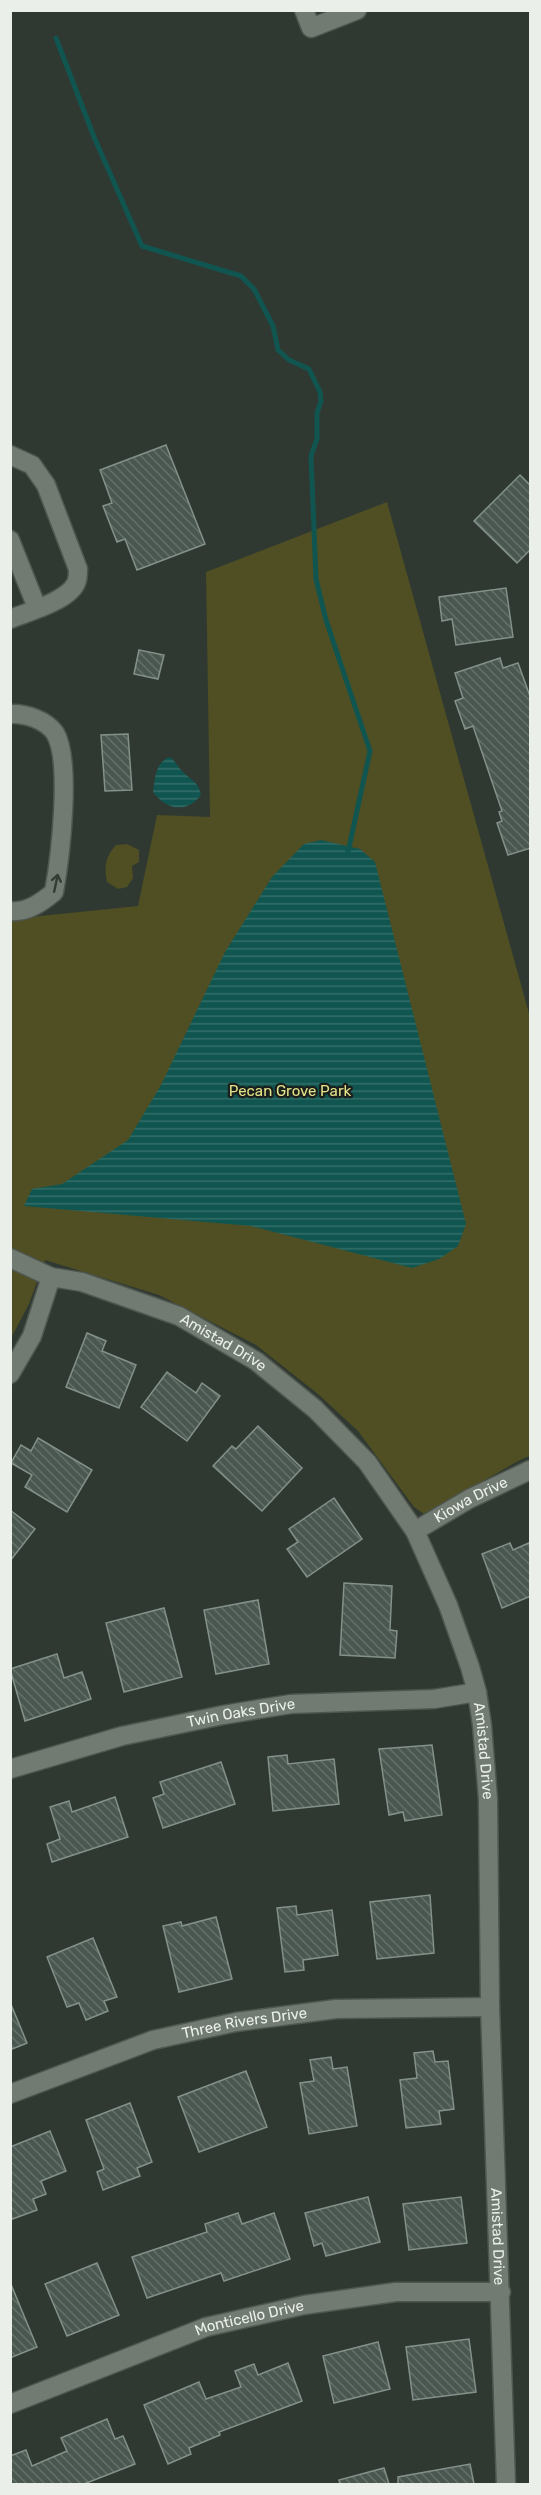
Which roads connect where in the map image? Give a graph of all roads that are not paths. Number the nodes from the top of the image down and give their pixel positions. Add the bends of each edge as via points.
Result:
1 (304, 10) edge
2 (357, 10) edge
3 (10, 455) edge
4 (10, 540) edge
5 (37, 608) junction
6 (10, 620) edge
7 (10, 714) edge
8 (10, 911) edge
9 (10, 1258) edge
10 (51, 1277) junction
11 (10, 1374) edge
12 (531, 1470) edge
13 (415, 1531) junction
14 (477, 1692) junction
15 (10, 1769) edge
16 (490, 2007) junction
17 (10, 2094) edge
18 (501, 2292) junction
19 (10, 2404) edge
20 (506, 2484) edge

1 - 2 street via 311,28
3 - 5 street via 32,465 46,485 78,568 69,593
4 - 5 street
5 - 6 street
8 -> 7 street via 41,903 54,892 61,853 63,787 60,746 49,725 22,713
9 - 10 street, Amistad Drive
10 - 11 street via 32,1336
10 - 13 street, Amistad Drive via 82,1282 179,1316 256,1361 315,1409 367,1462
12 - 13 street, Kiowa Drive via 468,1499
13 - 14 street, Amistad Drive via 448,1605
14 - 15 street, Twin Oaks Drive via 434,1699 291,1704 223,1715 122,1736
14 - 16 street, Amistad Drive via 488,1799
16 - 17 street, Three Rivers Drive via 336,2009 236,2022 153,2040
16 - 18 street, Amistad Drive
18 - 19 street, Monticello Drive via 396,2292 249,2317 206,2327
18 - 20 street, Amistad Drive

